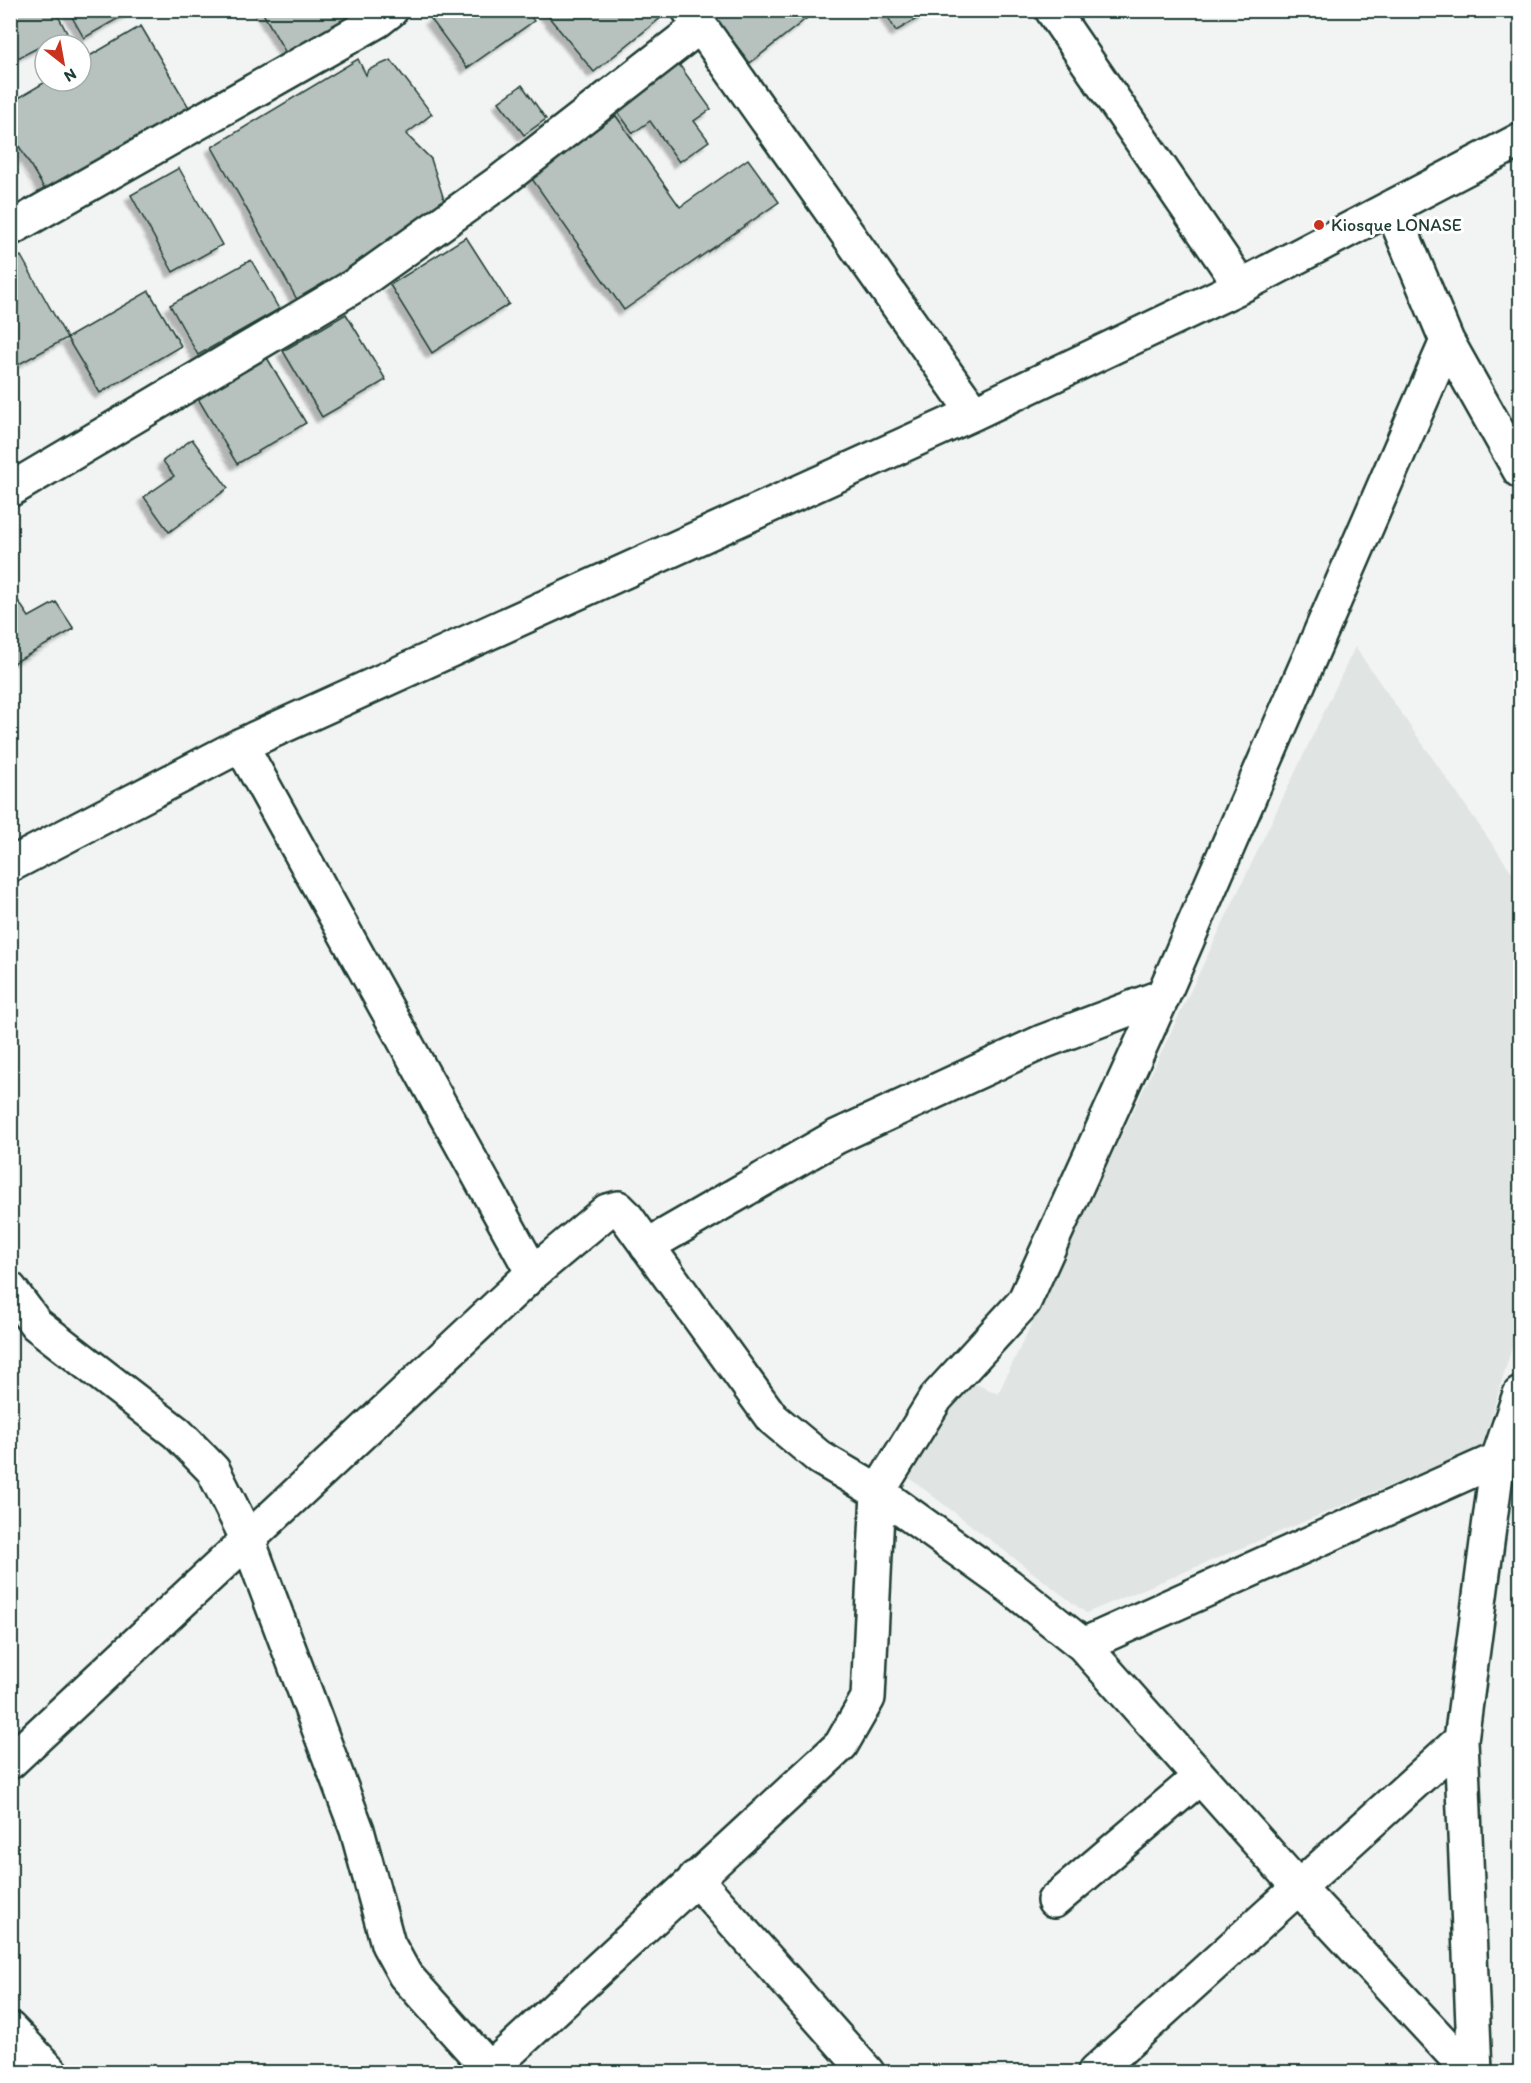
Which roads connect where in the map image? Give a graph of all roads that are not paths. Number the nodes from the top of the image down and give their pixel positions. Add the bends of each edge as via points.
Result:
1 (391, 10) edge
2 (1052, 10) edge
3 (695, 18) edge
4 (1521, 140) edge
5 (1390, 207) junction
6 (10, 229) edge
7 (1241, 286) junction
8 (1447, 341) junction
9 (974, 413) junction
10 (1521, 471) edge
11 (10, 489) edge
12 (241, 745) junction
13 (13, 859) edge
14 (1162, 996) junction
15 (647, 1246) junction
16 (532, 1273) junction
17 (10, 1289) edge
18 (1521, 1394) edge
19 (1498, 1459) junction
20 (878, 1492) junction
21 (248, 1540) junction
22 (1083, 1645) junction
23 (1461, 1740) junction
24 (17, 1751) edge
25 (1200, 1777) junction
26 (695, 1878) junction
27 (1299, 1888) junction
28 (1054, 1901) dead end
29 (10, 2029) edge
30 (490, 2072) edge
31 (51, 2073) edge
32 (867, 2073) edge
33 (1095, 2073) edge
34 (1470, 2073) edge
35 (1475, 2073) edge

1 - 6 street
2 - 7 street
3 - 9 street
3 - 11 street via 501,181 354,286
4 - 5 street
5 - 7 street
5 - 8 street
7 - 9 street
8 - 10 street
8 - 14 street
9 - 12 street
12 - 13 street
12 - 16 street
14 - 15 street via 1042,1042 836,1137
14 - 20 street via 1024,1302 936,1398
15 - 16 street via 618,1208 607,1211
15 - 20 street via 772,1418 820,1458
16 - 21 street
17 - 21 street via 36,1324 177,1433 213,1470
18 - 19 street
19 - 22 street
19 - 23 street
20 - 22 street via 1009,1586
20 - 26 street via 868,1698 841,1745
21 - 24 street
21 - 30 street via 357,1830 388,1944 405,1975
22 - 25 street
23 - 27 street
23 - 35 street
25 - 27 street
25 - 28 street
26 - 30 street
26 - 32 street
27 - 33 street
27 - 34 street
29 - 31 street

